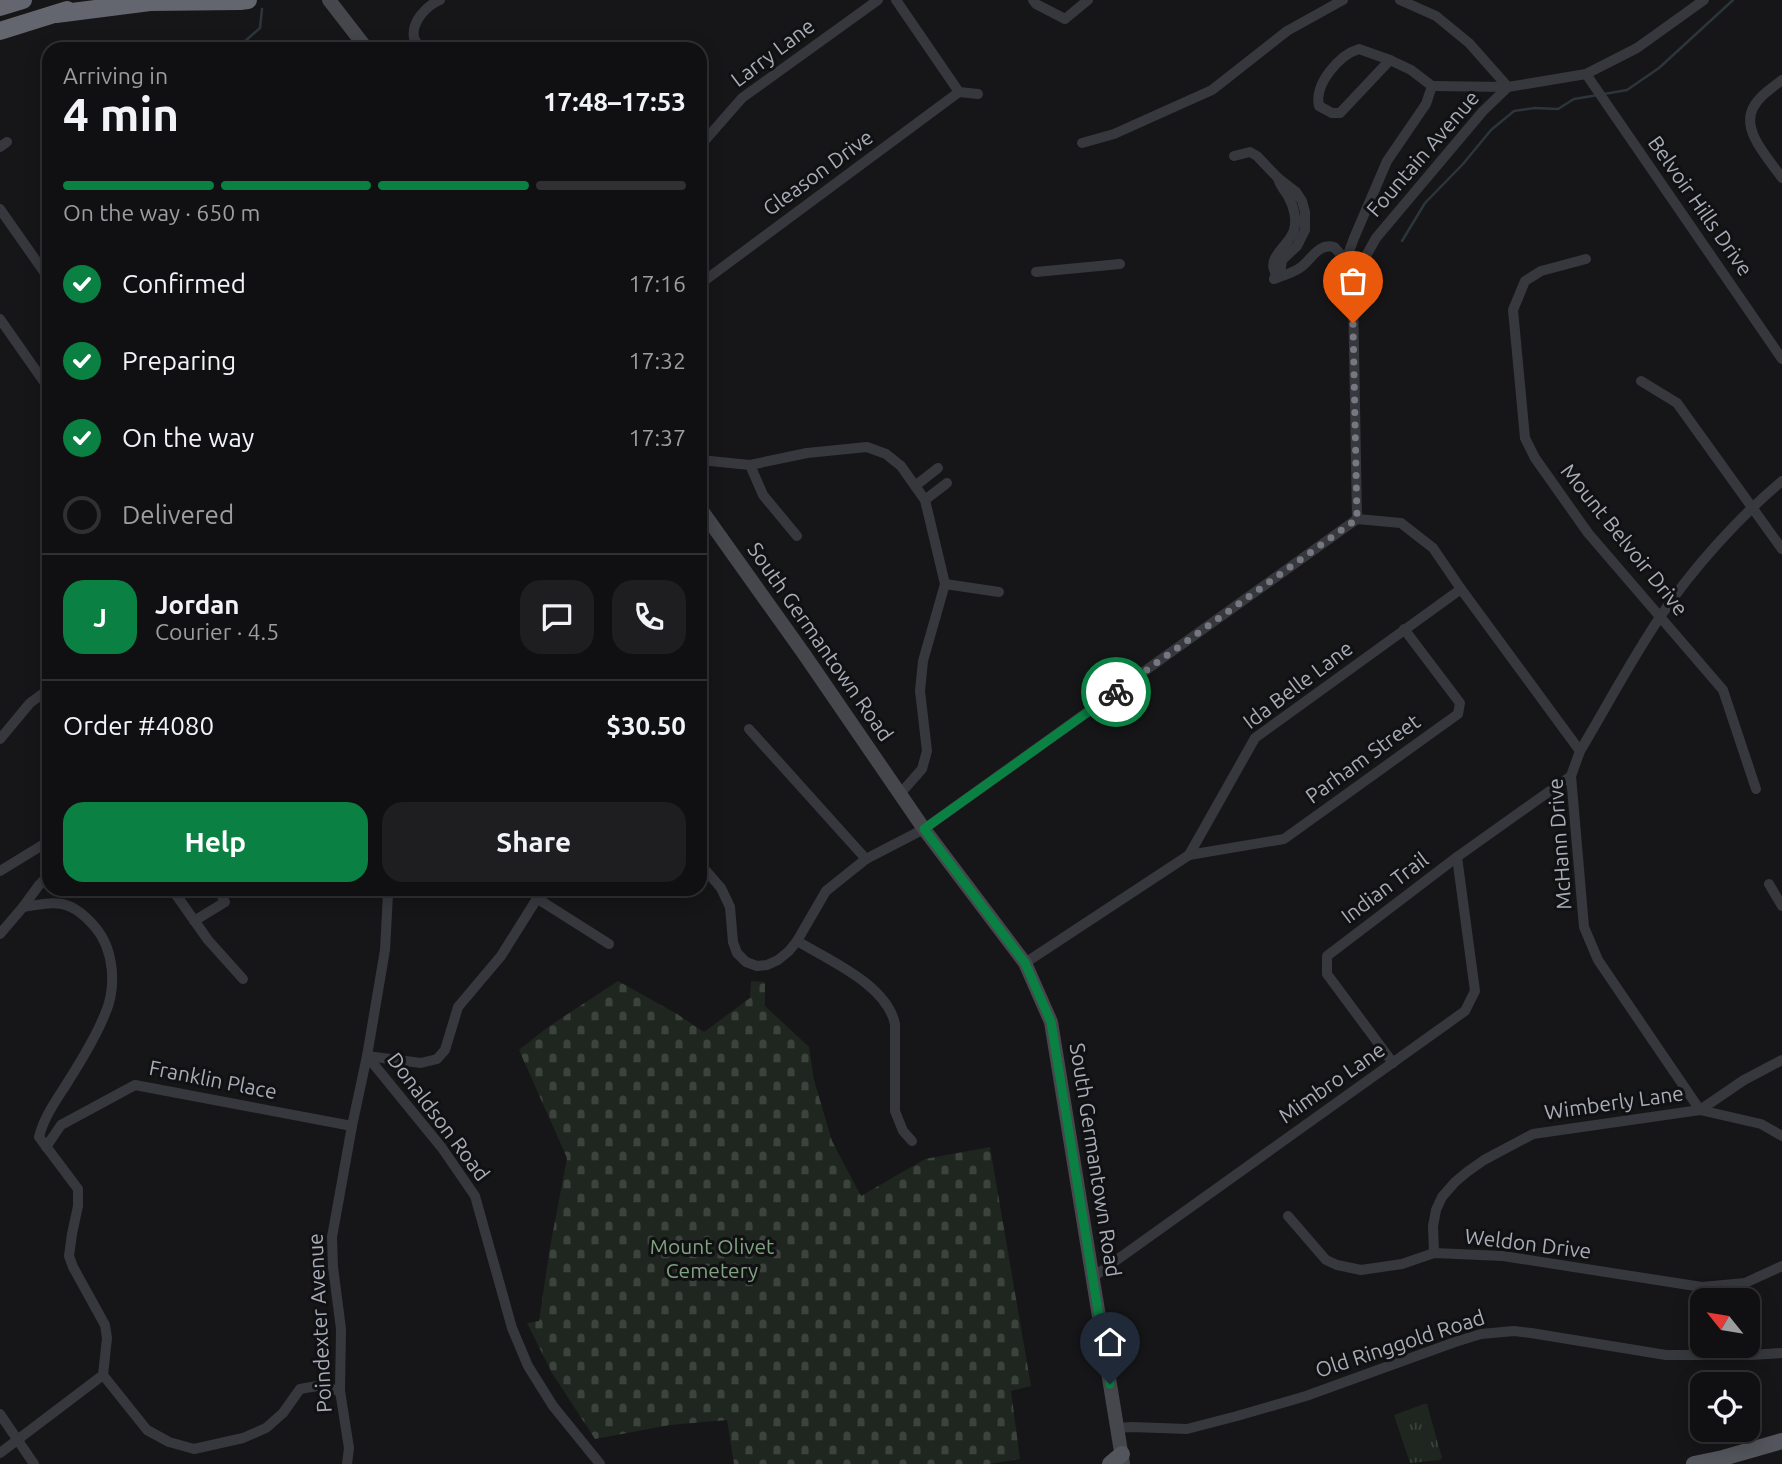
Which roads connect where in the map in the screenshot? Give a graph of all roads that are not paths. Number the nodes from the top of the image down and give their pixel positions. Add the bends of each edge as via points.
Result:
1 (23, 0) edge
2 (92, 0) edge
3 (248, 0) edge
4 (329, 0) edge
5 (440, 0) edge
6 (877, 0) edge
7 (896, 0) edge
8 (1033, 0) edge
9 (1088, 0) edge
10 (1343, 0) edge
11 (1400, 0) edge
12 (1704, 0) edge
13 (0, 7) edge
14 (57, 14) junction
15 (0, 31) edge
16 (362, 42) edge
17 (416, 42) edge
18 (1390, 60) junction
19 (1586, 74) junction
20 (1782, 80) edge
21 (1432, 86) junction
22 (1508, 87) junction
23 (959, 92) junction
24 (978, 94) dead end
25 (707, 138) edge
26 (1082, 143) dead end
27 (1234, 156) dead end
28 (1782, 178) edge
29 (0, 209) edge
30 (1586, 259) dead end
31 (1346, 260) junction
32 (1120, 264) dead end
33 (42, 269) edge
34 (1036, 272) dead end
35 (1357, 272) junction
36 (707, 279) edge
37 (0, 319) edge
38 (1782, 359) edge
39 (42, 379) edge
40 (1641, 382) dead end
41 (707, 461) edge
42 (750, 465) junction
43 (937, 468) dead end
44 (1782, 481) edge
45 (947, 483) dead end
46 (915, 486) junction
47 (925, 500) junction
48 (1751, 507) junction
49 (707, 518) edge
50 (1357, 519) junction
51 (797, 536) dead end
52 (1782, 549) edge
53 (945, 584) junction
54 (1461, 589) junction
55 (999, 592) dead end
56 (1660, 617) junction
57 (1405, 629) junction
58 (42, 694) edge
59 (749, 729) dead end
60 (0, 739) edge
61 (1580, 751) junction
62 (1571, 776) junction
63 (1756, 789) dead end
64 (900, 794) junction
65 (924, 829) junction
66 (42, 845) edge
67 (1189, 855) junction
68 (1457, 857) junction
69 (866, 859) junction
70 (0, 871) edge
71 (707, 872) edge
72 (42, 882) edge
73 (1769, 884) dead end
74 (177, 896) edge
75 (222, 896) edge
76 (388, 896) edge
77 (540, 896) edge
78 (544, 896) edge
79 (1782, 906) edge
80 (23, 907) junction
81 (194, 921) junction
82 (0, 933) edge
83 (797, 941) junction
84 (608, 944) dead end
85 (1025, 963) junction
86 (243, 979) dead end
87 (367, 1056) junction
88 (1782, 1060) edge
89 (1393, 1063) junction
90 (1700, 1110) junction
91 (352, 1126) junction
92 (1782, 1136) edge
93 (912, 1141) dead end
94 (46, 1147) junction
95 (1288, 1216) dead end
96 (1434, 1253) junction
97 (1782, 1266) edge
98 (1093, 1277) junction
99 (1782, 1353) edge
100 (103, 1375) junction
101 (340, 1391) junction
102 (0, 1414) edge
103 (1117, 1428) junction
104 (18, 1441) junction
105 (1782, 1441) edge
106 (0, 1453) edge
107 (1118, 1461) edge
108 (34, 1464) edge
109 (347, 1464) edge
110 (600, 1464) edge
111 (1694, 1464) edge

1 - 13 highway
2 - 14 highway
3 - 14 highway via 150,2
4 - 16 main road
5 - 17 street via 414,25
6 - 25 street, Larry Lane via 741,98
7 - 23 street
8 - 9 street via 1065,19
10 - 26 street via 1287,32 1212,90 1114,134
11 - 22 street via 1436,16 1469,43
12 - 19 street, Fountain Avenue via 1637,48
14 - 15 highway
18 - 18 street via 1359,49 1350,51 1319,90 1319,106 1340,113
18 - 21 street
19 - 22 street, Fountain Avenue
19 - 38 street, Belvoir Hills Drive
20 - 28 street via 1752,108 1750,125
21 - 22 street
21 - 31 street via 1426,104 1387,161
22 - 35 street, Fountain Avenue via 1376,238
23 - 24 street
23 - 36 street, Gleason Drive
27 - 31 street via 1250,152 1257,156 1302,201 1306,222 1302,239 1282,260 1274,279 1298,270 1324,246 1334,247
29 - 33 street
30 - 56 street, Mount Belvoir Drive via 1541,271 1525,281 1513,310 1525,438 1588,533
31 - 35 street
32 - 34 street
35 - 50 street, Fountain Avenue via 1353,323
37 - 39 street
40 - 48 street via 1677,403
41 - 42 street
42 - 46 street via 867,447 901,466
42 - 51 street via 763,495
43 - 46 street
44 - 48 street
45 - 47 street
46 - 47 street
47 - 53 street
48 - 52 street
48 - 56 street
49 - 64 main road, South Germantown Road
50 - 54 street, McHann Drive via 1401,523 1433,548
50 - 65 street
53 - 55 street
53 - 64 street via 923,661 920,691 928,751 922,768
54 - 57 street, Ida Belle Lane
54 - 61 street, McHann Drive
56 - 61 street
56 - 63 street, Mount Belvoir Drive via 1723,690
57 - 67 street, Ida Belle Lane via 1255,738
57 - 67 street, Parham Street via 1460,703 1458,714 1284,839
58 - 60 street
59 - 69 street
61 - 62 street, McHann Drive
62 - 68 street, Indian Trail
62 - 90 street, McHann Drive via 1584,927 1598,960
64 - 65 main road, South Germantown Road
65 - 69 street
65 - 85 main road, South Germantown Road
66 - 70 street
67 - 85 street, Ida Belle Lane
68 - 89 street, Mimbro Lane via 1475,991 1465,1011
68 - 89 street, Indian Trail via 1327,956 1328,974
69 - 83 street via 826,891
71 - 83 street via 730,907 733,942 746,962 767,965
72 - 80 street
73 - 79 street
74 - 81 street
75 - 81 street via 225,902
76 - 87 street, Donaldson Road via 385,950
77 - 87 street via 501,956 457,1007 445,1050 437,1059 421,1063
78 - 84 street
80 - 82 street
80 - 94 street via 61,902 79,911 101,934 112,971 106,1013 43,1124 39,1137
81 - 86 street
83 - 93 street via 863,981 892,1014 895,1111
85 - 98 main road, South Germantown Road via 1051,1022
87 - 91 street, Poindexter Avenue
87 - 110 street, Donaldson Road via 475,1196 512,1328 528,1366 553,1406
88 - 90 street
89 - 98 street, Mimbro Lane
90 - 92 street, Wimberly Lane via 1761,1124
90 - 96 street, Wimberly Lane via 1533,1134 1510,1146 1467,1172 1443,1197 1433,1226
91 - 94 street, Franklin Place via 135,1085 61,1125
91 - 101 street, Poindexter Avenue via 332,1237 341,1329
94 - 100 street via 78,1189 69,1256 105,1325
95 - 96 street, Weldon Drive via 1326,1260 1337,1265 1361,1270
96 - 97 street, Weldon Drive via 1503,1256 1702,1287 1745,1283
98 - 103 main road, South Germantown Road
99 - 103 street, Old Ringgold Road via 1666,1355 1531,1333 1497,1332 1455,1342 1306,1396 1187,1429
100 - 101 street via 147,1430 194,1449 266,1428 300,1389 317,1386
100 - 104 street
101 - 109 street, Poindexter Avenue via 349,1448
102 - 104 street
103 - 107 main road, South Germantown Road
104 - 106 street
104 - 108 street
105 - 111 main road

